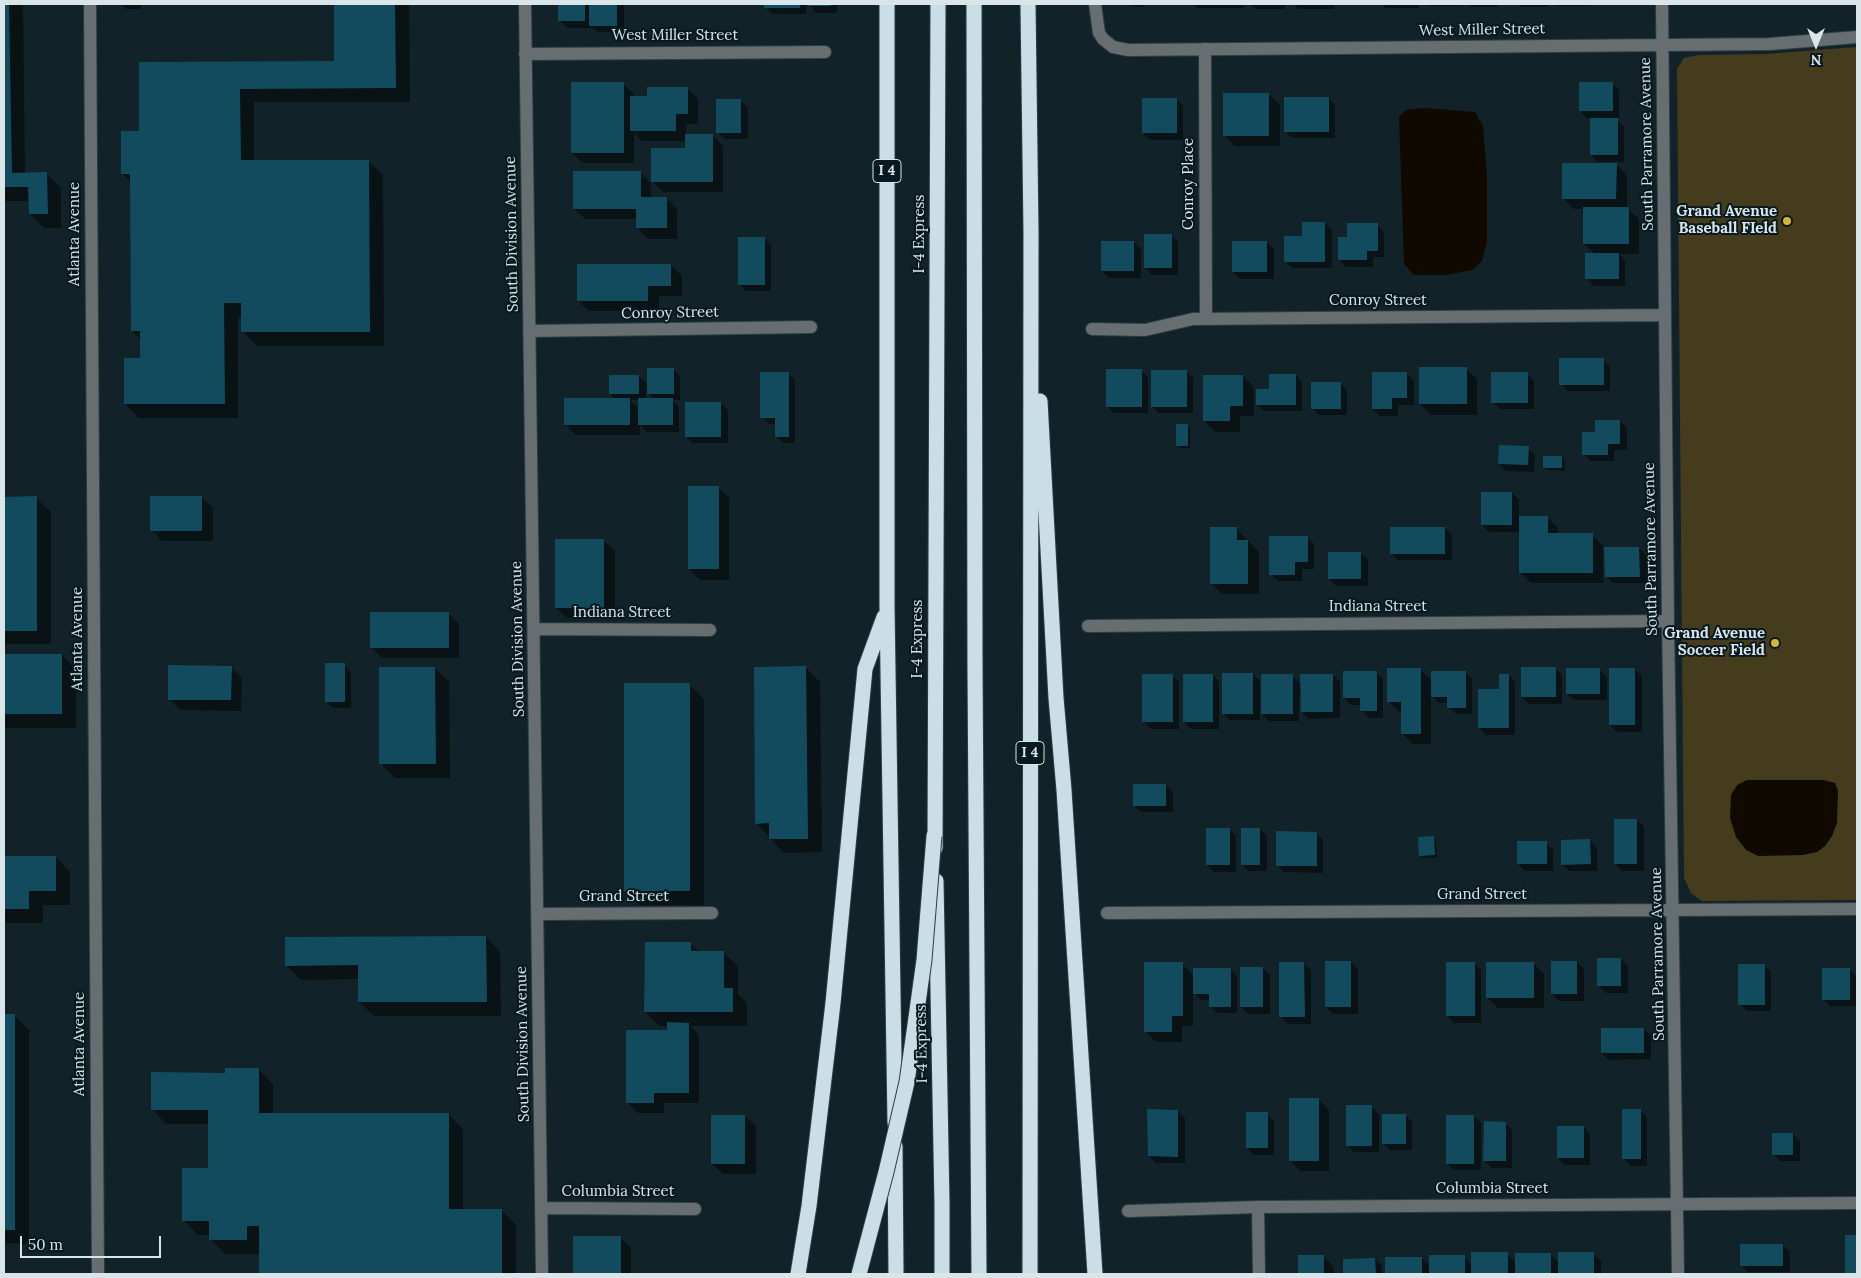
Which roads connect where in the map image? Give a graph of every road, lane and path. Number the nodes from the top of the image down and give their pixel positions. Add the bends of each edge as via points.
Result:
1 (90, 4) edge
2 (525, 4) edge
3 (887, 4) edge
4 (938, 4) edge
5 (974, 4) edge
6 (1028, 4) edge
7 (1096, 4) edge
8 (1662, 4) edge
9 (1857, 37) edge
10 (1662, 44) junction
11 (1205, 49) junction
12 (825, 52) dead end
13 (525, 54) junction
14 (1031, 232) junction
15 (1665, 315) junction
16 (1206, 319) junction
17 (811, 327) dead end
18 (1092, 329) dead end
19 (529, 331) junction
20 (887, 606) junction
21 (1668, 621) junction
22 (1088, 626) dead end
23 (535, 629) junction
24 (710, 630) dead end
25 (934, 836) junction
26 (1857, 909) edge
27 (1674, 911) junction
28 (712, 913) dead end
29 (1106, 913) dead end
30 (537, 914) junction
31 (1857, 1202) edge
32 (1678, 1204) junction
33 (1258, 1207) junction
34 (541, 1208) junction
35 (695, 1209) dead end
36 (1128, 1211) dead end
37 (1092, 1220) junction
38 (98, 1274) edge
39 (542, 1274) edge
40 (798, 1274) edge
41 (859, 1274) edge
42 (896, 1274) edge
43 (942, 1274) edge
44 (979, 1274) edge
45 (1030, 1274) edge
46 (1089, 1274) edge
47 (1095, 1274) edge
48 (1259, 1274) edge
49 (1678, 1274) edge

1 - 38 street, Atlanta Avenue
2 - 13 street, South Division Avenue
3 - 20 highway, I 4
4 - 25 highway, I-4 Express
5 - 44 highway via 974,666
6 - 14 highway, I 4
7 - 11 street, West Miller Street via 1098,33 1113,47 1128,50
8 - 10 street, South Parramore Avenue
9 - 10 street, West Miller Street via 1770,44
10 - 11 street, West Miller Street
10 - 15 street, South Parramore Avenue
11 - 16 street, Conroy Place
12 - 13 street, West Miller Street
13 - 19 street, South Division Avenue
14 - 37 highway via 1056,688
14 - 45 highway, I 4
15 - 16 street, Conroy Street
15 - 21 street, South Parramore Avenue
16 - 18 street, Conroy Street via 1145,330
17 - 19 street, Conroy Street
19 - 23 street, South Division Avenue
20 - 40 highway via 865,669 833,1003
20 - 42 highway, I 4
21 - 22 street, Indiana Street
21 - 27 street, South Parramore Avenue
23 - 24 street, Indiana Street
23 - 30 street, South Division Avenue
25 - 41 highway, bridge via 924,960 906,1082
25 - 43 highway, I-4 Express, bridge
26 - 27 street, Grand Street
27 - 29 street, Grand Street
27 - 32 street, South Parramore Avenue
28 - 30 street, Grand Street
30 - 34 street, South Division Avenue
31 - 32 street, Columbia Street
32 - 33 street, Columbia Street
32 - 49 street, South Parramore Avenue
33 - 36 street, Columbia Street
33 - 48 street
34 - 35 street, Columbia Street
34 - 39 street, South Division Avenue
37 - 46 highway
37 - 47 highway

